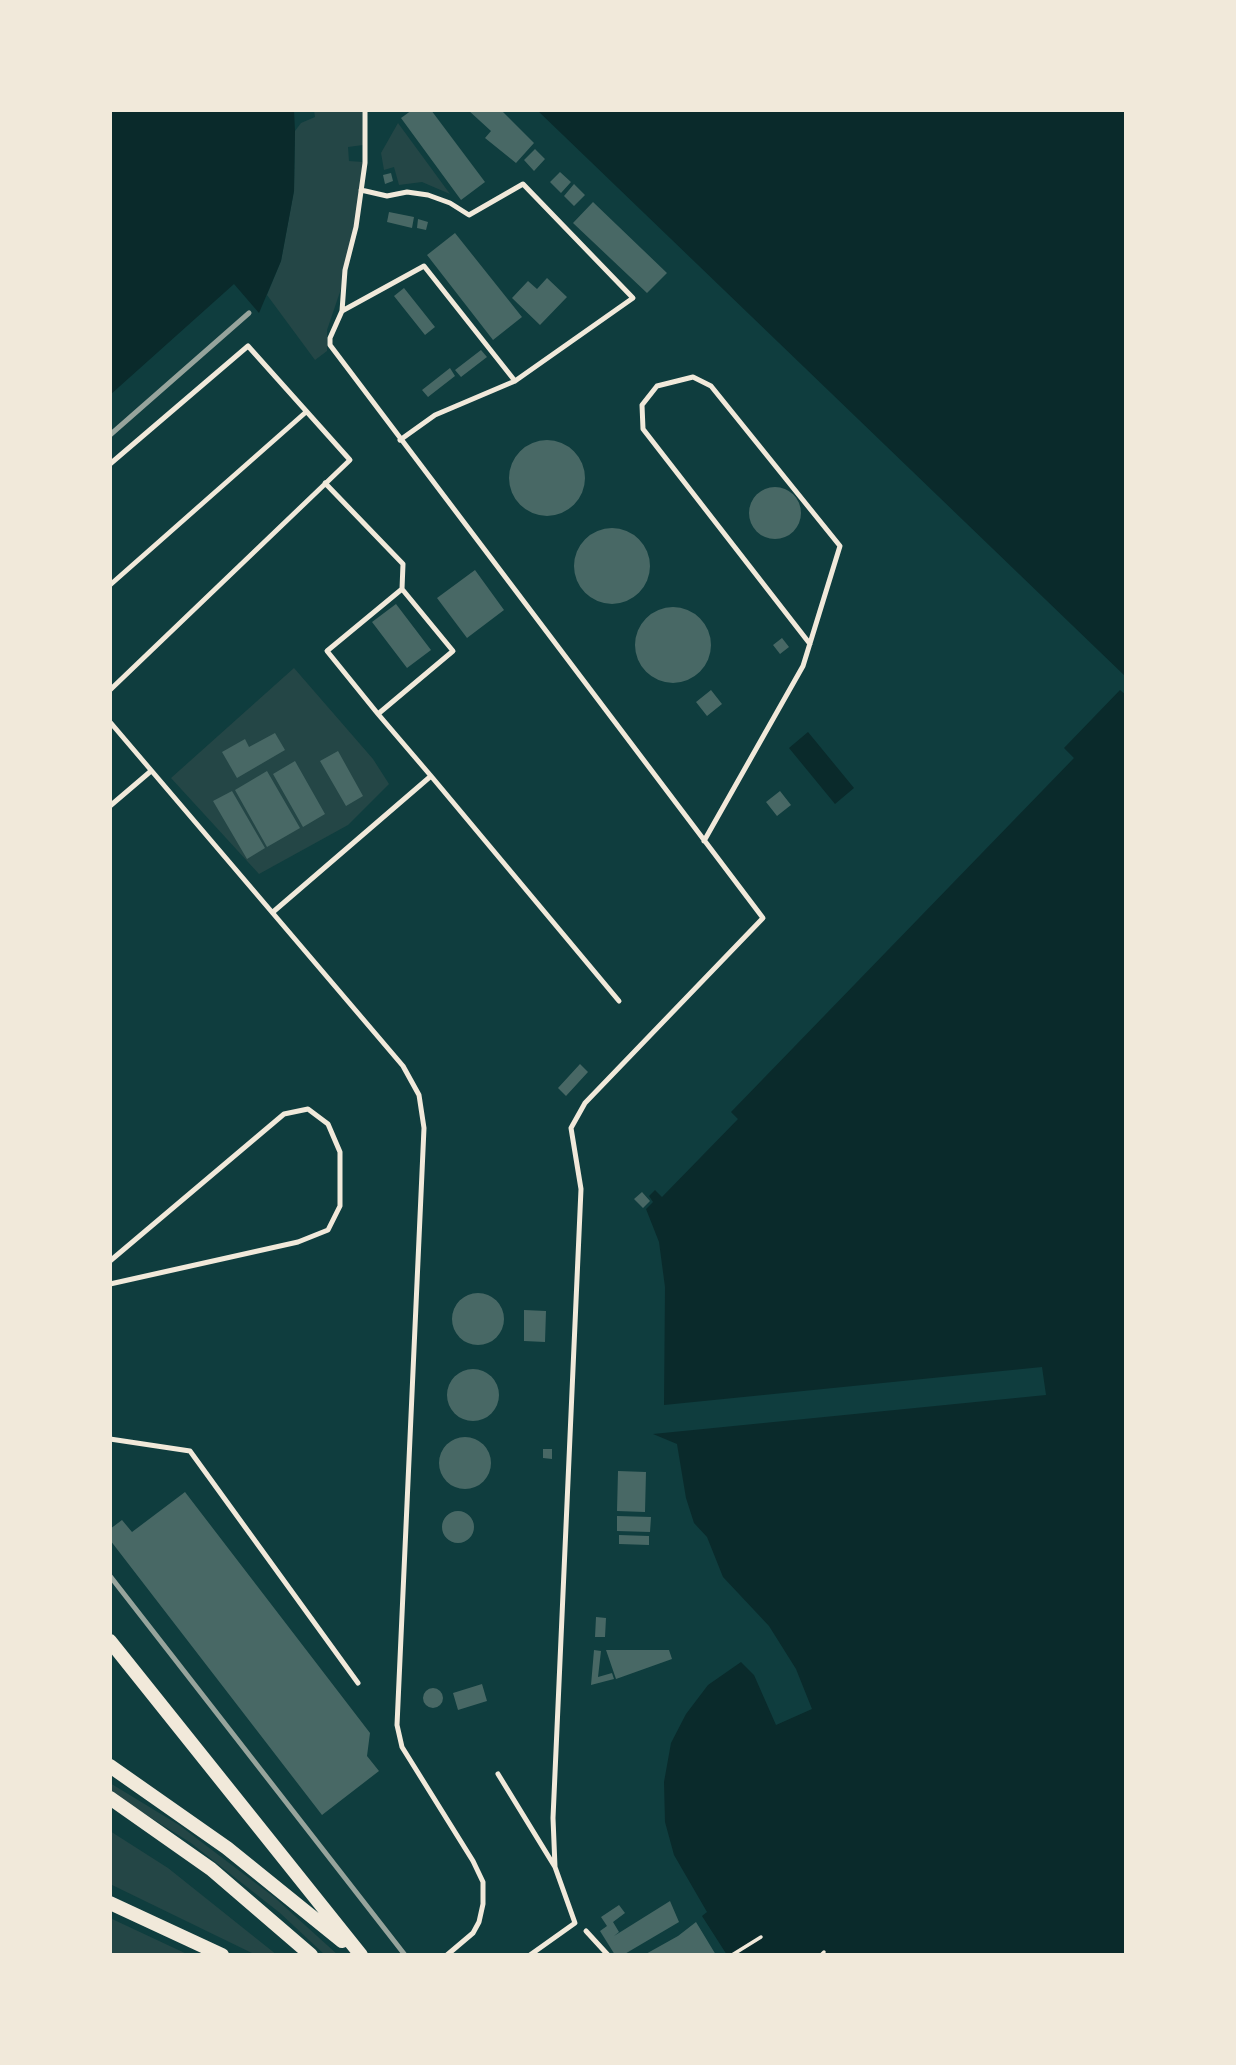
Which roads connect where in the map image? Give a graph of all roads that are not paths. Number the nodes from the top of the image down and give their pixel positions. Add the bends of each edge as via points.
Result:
1 (365, 110) edge
2 (361, 190) junction
3 (342, 311) junction
4 (515, 381) junction
5 (306, 412) junction
6 (400, 440) junction
7 (110, 464) edge
8 (325, 483) junction
9 (110, 585) edge
10 (402, 589) junction
11 (810, 643) junction
12 (110, 690) edge
13 (378, 714) junction
14 (110, 722) edge
15 (151, 771) junction
16 (431, 776) junction
17 (110, 806) edge
18 (704, 841) junction
19 (273, 912) junction
20 (619, 1001) dead end
21 (110, 1261) edge
22 (110, 1284) edge
23 (110, 1439) edge
24 (110, 1641) edge
25 (358, 1683) dead end
26 (110, 1766) edge
27 (498, 1774) dead end
28 (110, 1798) edge
29 (555, 1867) junction
30 (110, 1903) edge
31 (586, 1931) dead end
32 (222, 1955) edge
33 (311, 1955) edge
34 (360, 1955) edge
35 (447, 1955) edge
36 (530, 1955) edge
37 (608, 1955) edge

1 - 2 lane
2 - 3 lane
2 - 4 lane via 387,196 407,192 428,195 469,215 523,184 633,298
3 - 4 lane via 424,266
3 - 6 lane via 330,345
4 - 6 lane via 435,415
5 - 7 lane via 248,346
5 - 8 lane via 350,460
5 - 9 lane
6 - 18 lane
8 - 10 lane via 403,564
8 - 12 lane
10 - 13 lane via 453,651
10 - 13 lane via 327,651
11 - 11 lane via 643,429 642,405 657,386 693,377 711,386 840,546
11 - 18 lane via 803,666
13 - 16 lane
14 - 15 lane
15 - 17 lane
15 - 19 lane
16 - 19 lane
16 - 20 lane
18 - 29 lane via 763,918 585,1103 571,1128 581,1189 553,1818
19 - 35 lane via 403,1066 419,1095 424,1128 397,1725 402,1747 474,1860 483,1882 479,1922
21 - 22 lane via 284,1114 309,1109 328,1124 340,1152 340,1206 328,1230 298,1242
23 - 25 lane via 190,1451
24 - 34 main road
26 - 34 main road via 227,1848
27 - 29 lane
28 - 33 main road via 211,1869
29 - 36 lane via 575,1923
30 - 32 main road
31 - 37 lane

